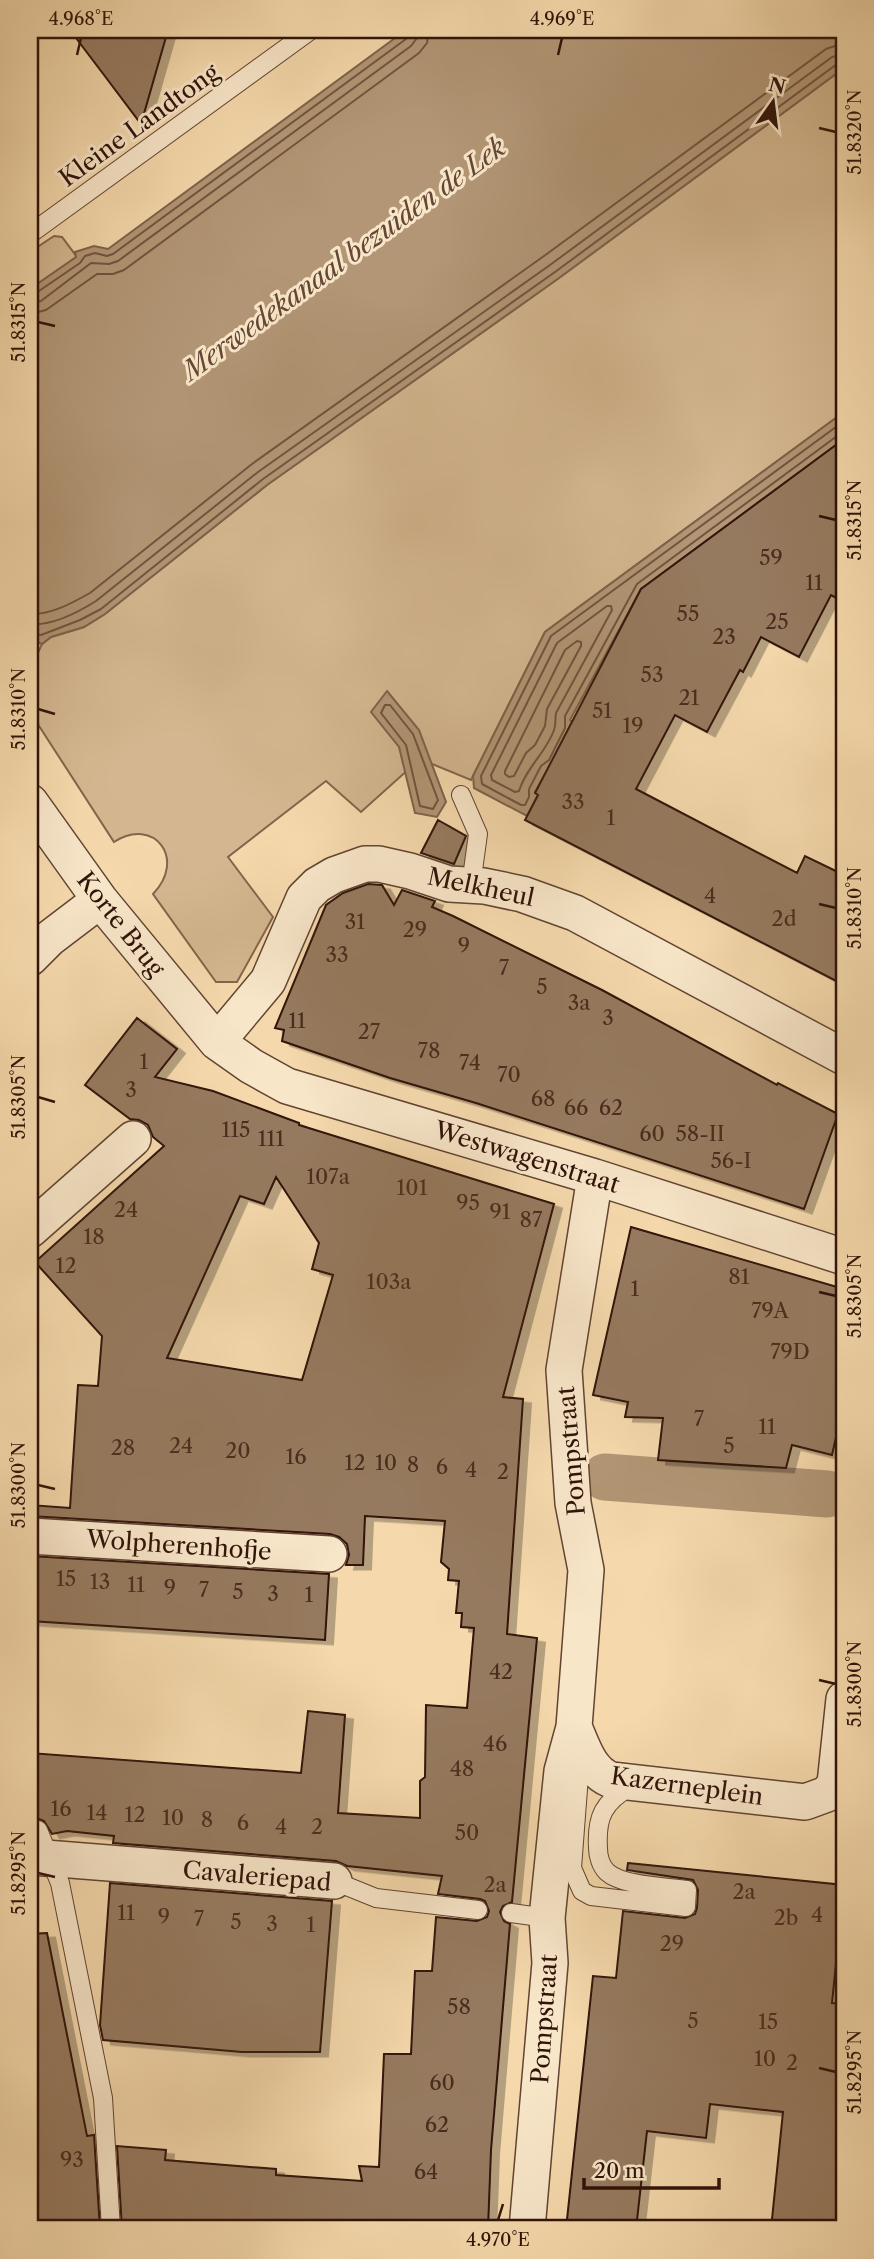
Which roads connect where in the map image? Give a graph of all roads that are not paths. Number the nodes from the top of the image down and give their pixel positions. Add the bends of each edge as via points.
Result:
1 (311, 30) edge
2 (30, 234) edge
3 (461, 795) dead end
4 (30, 802) edge
5 (460, 885) junction
6 (100, 900) junction
7 (30, 958) edge
8 (217, 1042) junction
9 (844, 1057) edge
10 (133, 1139) dead end
11 (595, 1177) junction
12 (30, 1230) edge
13 (841, 1246) edge
14 (30, 1536) edge
15 (328, 1554) dead end
16 (844, 1699) edge
17 (574, 1727) junction
18 (636, 1783) junction
19 (40, 1848) joint
20 (334, 1881) joint
21 (478, 1910) dead end
22 (511, 1913) dead end
23 (547, 1918) junction
24 (111, 2229) edge
25 (527, 2229) edge

1 - 2 lane, Kleine Landtong
3 - 5 lane via 478,834
4 - 6 street, Korte Brug
5 - 8 street, Melkheul via 365,864 317,885 304,898 268,981
5 - 9 street, Melkheul via 522,894 575,913
6 - 7 street
6 - 8 street, Korte Brug
8 - 11 street, Westwagenstraat via 287,1086
10 - 12 street
11 - 13 street, Westwagenstraat
11 - 17 street, Pompstraat via 564,1370 573,1503 586,1570
14 - 15 street, Wolpherenhofje
16 - 18 street, Kazerneplein via 837,1773 827,1794 805,1802
17 - 18 street, Kazerneplein via 594,1770 611,1780
17 - 18 lane, Pompstraat via 579,1776 572,1868 582,1891 591,1896 686,1907 687,1890 625,1881 607,1872 601,1863 597,1833 604,1808
17 - 23 street, Pompstraat via 562,1771
19 - 20 street, Cavaleriepad
19 - 24 lane via 60,1883 103,2098
20 - 21 lane, Cavaleriepad via 376,1898
22 - 23 lane
23 - 25 street, Pompstraat via 550,1963

